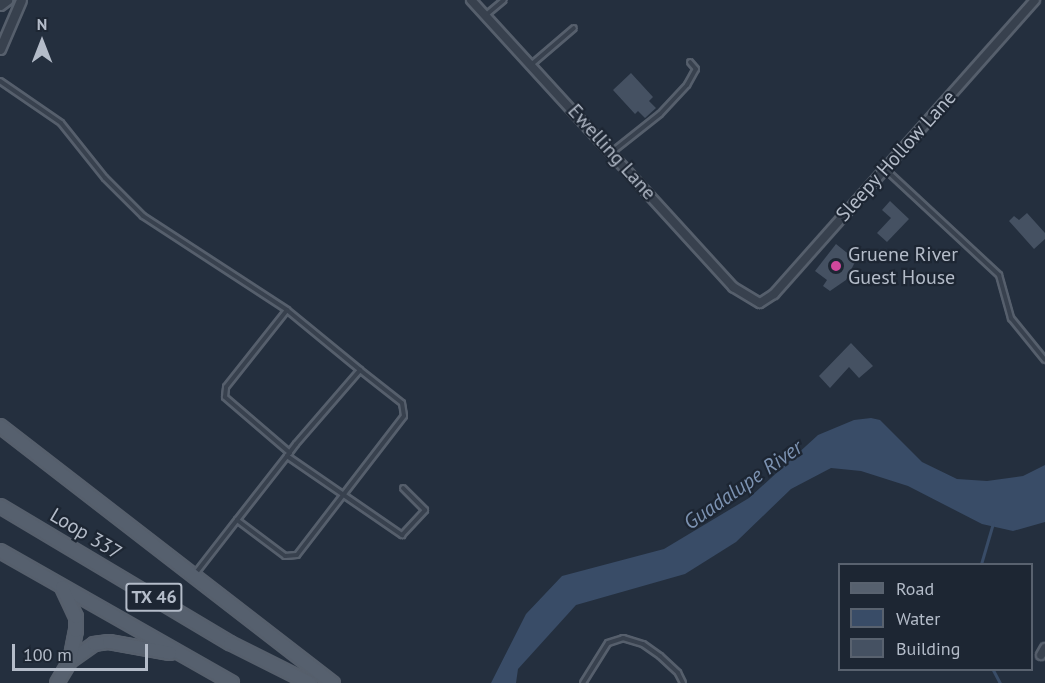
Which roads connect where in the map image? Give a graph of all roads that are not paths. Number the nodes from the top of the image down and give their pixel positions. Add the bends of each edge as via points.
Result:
1 (8, 0) edge
2 (21, 0) edge
3 (471, 0) edge
4 (504, 0) edge
5 (1035, 0) edge
6 (0, 5) edge
7 (485, 15) junction
8 (574, 28) dead end
9 (0, 49) edge
10 (690, 62) dead end
11 (531, 65) junction
12 (0, 81) edge
13 (612, 152) junction
14 (884, 169) junction
15 (753, 303) joint
16 (287, 310) junction
17 (1045, 360) edge
18 (360, 370) junction
19 (0, 426) edge
20 (288, 454) junction
21 (403, 488) dead end
22 (343, 495) junction
23 (0, 506) edge
24 (237, 520) junction
25 (0, 551) edge
26 (194, 575) junction
27 (62, 587) junction
28 (186, 657) junction
29 (70, 661) junction
30 (57, 683) edge
31 (232, 683) edge
32 (310, 683) edge
33 (333, 683) edge
34 (583, 683) edge
35 (683, 683) edge

1 - 6 street
2 - 9 street
3 - 7 street, Ewelling Lane
4 - 7 lane
5 - 14 street, Sleepy Hollow Lane
7 - 11 street, Ewelling Lane
8 - 11 lane
10 - 13 lane via 696,69 687,85 660,114
11 - 13 street, Ewelling Lane
12 - 16 lane via 61,123 105,178 143,216
13 - 15 street, Ewelling Lane via 733,286
14 - 15 street, Sleepy Hollow Lane via 774,294
14 - 17 lane via 999,275 1011,318
16 - 18 lane
16 - 20 lane via 226,387 225,398
18 - 20 lane
18 - 22 lane via 402,403 405,412
19 - 26 main road
20 - 22 lane
20 - 24 lane
21 - 22 lane via 425,510 402,534
22 - 24 lane via 300,552 292,557 285,556
23 - 32 main road, Loop 337 / TX 46 via 230,643
24 - 26 lane
25 - 27 main road, TX 46
26 - 33 main road
27 - 28 main road, TX 46
27 - 29 main road via 76,617
28 - 29 main road via 109,642 94,644
28 - 31 main road, TX 46
29 - 30 main road
34 - 35 lane via 608,643 623,638 643,644 660,656

